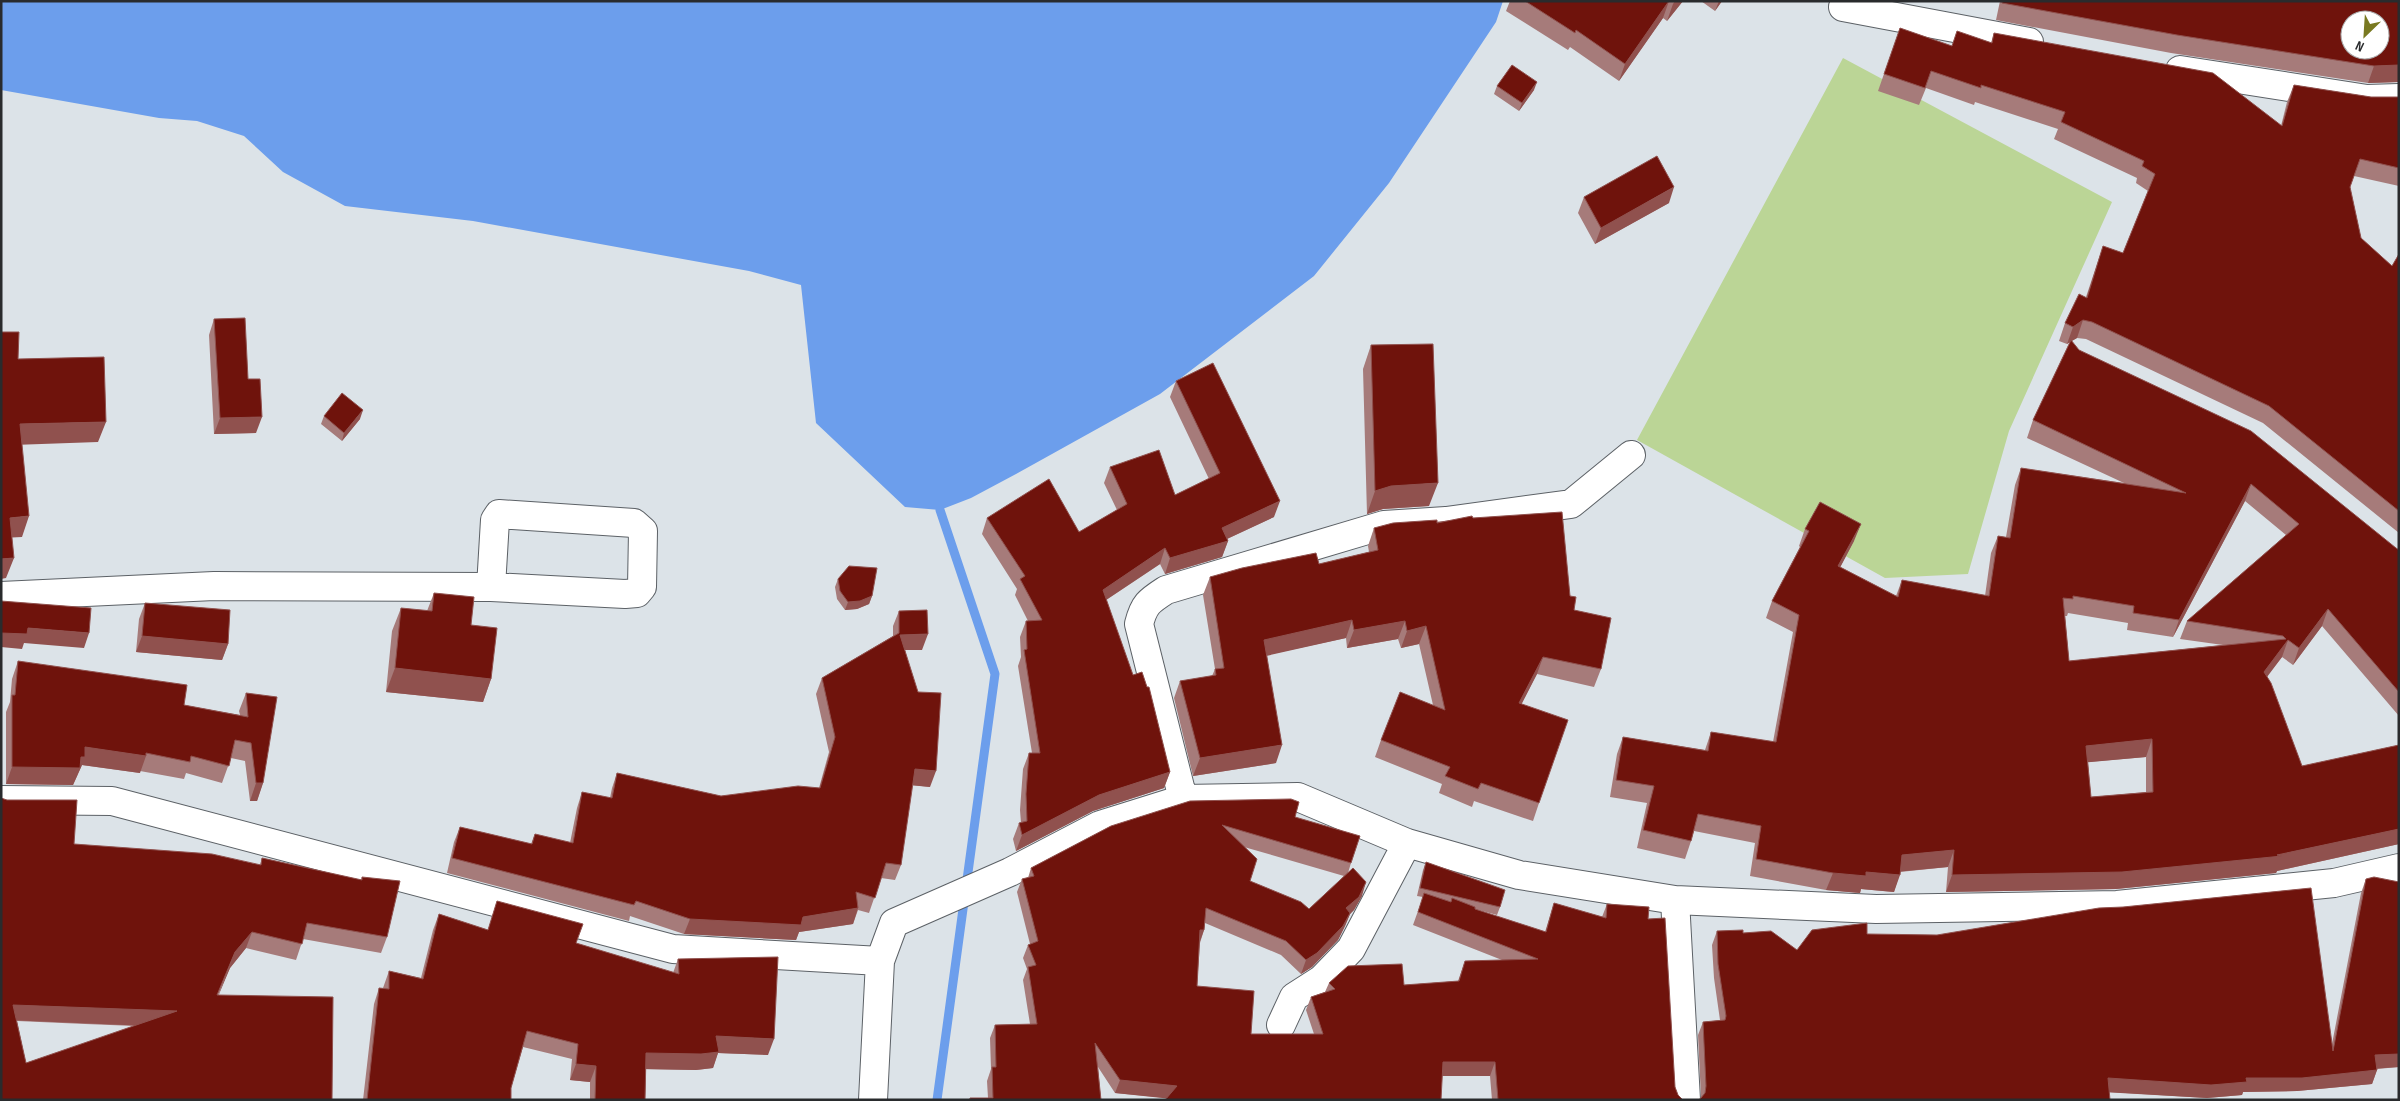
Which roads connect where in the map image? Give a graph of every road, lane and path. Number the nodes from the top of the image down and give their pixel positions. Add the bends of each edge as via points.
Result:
1 (1839, 3) edge
2 (2053, 47) edge
3 (2158, 66) edge
4 (2399, 98) edge
5 (1630, 455) dead end
6 (491, 587) junction
7 (1, 596) edge
8 (1183, 799) junction
9 (1, 800) edge
10 (1408, 843) junction
11 (2399, 868) edge
12 (1675, 900) junction
13 (880, 961) junction
14 (1281, 1024) dead end
15 (873, 1100) edge
16 (1686, 1100) edge

1 - 2 street
3 - 4 street via 2367,100
5 - 8 street via 1572,504 1446,521 1384,525 1166,590 1152,599 1143,608 1139,624
6 - 6 street via 494,520 499,514 634,523 643,531 642,587 637,593
6 - 7 street via 214,586
8 - 10 street via 1298,797
8 - 13 street via 1100,826 1010,872 920,910 894,924
9 - 13 street via 112,801 673,949
10 - 12 street via 1519,875
10 - 14 street via 1351,949 1322,979 1294,997
11 - 12 street via 2334,883 2117,905 1876,909
12 - 16 street
13 - 15 street

